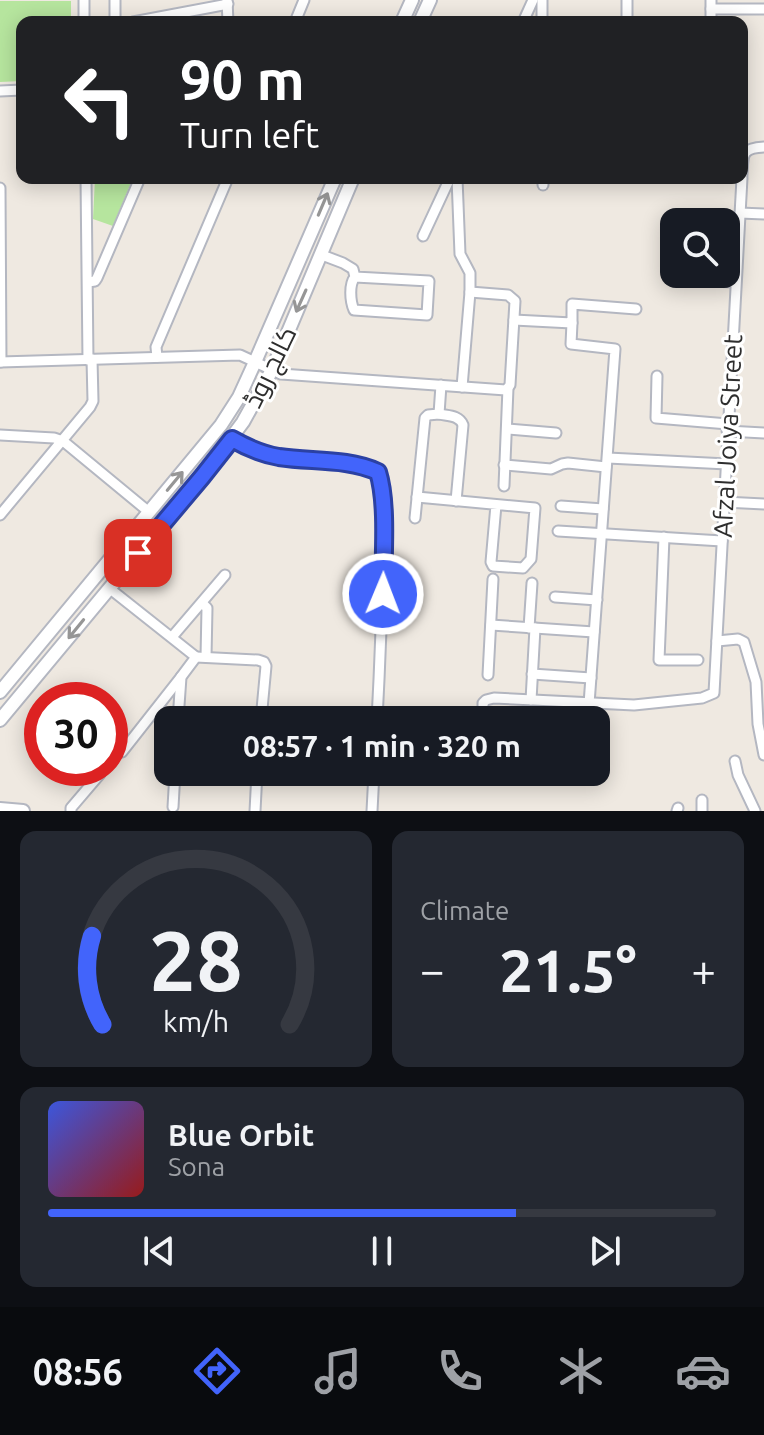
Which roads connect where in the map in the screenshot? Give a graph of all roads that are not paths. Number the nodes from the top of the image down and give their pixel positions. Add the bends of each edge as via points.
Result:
1 (228, 2) edge
2 (711, 5) edge
3 (764, 9) edge
4 (162, 16) edge
5 (86, 184) edge
6 (137, 184) edge
7 (225, 184) edge
8 (332, 184) edge
9 (351, 184) edge
10 (447, 184) edge
11 (457, 184) edge
12 (742, 184) edge
13 (0, 188) edge
14 (740, 213) joint
15 (764, 214) edge
16 (423, 236) dead end
17 (322, 255) junction
18 (355, 277) junction
19 (88, 282) junction
20 (735, 288) edge
21 (470, 292) junction
22 (636, 309) dead end
23 (514, 320) junction
24 (572, 323) junction
25 (157, 357) junction
26 (90, 360) junction
27 (1, 362) edge
28 (255, 362) junction
29 (272, 370) junction
30 (657, 376) dead end
31 (441, 385) junction
32 (462, 387) junction
33 (508, 388) junction
34 (439, 414) junction
35 (727, 428) junction
36 (507, 429) junction
37 (556, 433) dead end
38 (764, 433) edge
39 (0, 435) edge
40 (232, 439) junction
41 (63, 441) junction
42 (607, 463) junction
43 (727, 464) junction
44 (504, 465) junction
45 (504, 486) dead end
46 (417, 497) junction
47 (456, 501) junction
48 (724, 502) junction
49 (764, 504) edge
50 (496, 505) junction
51 (561, 506) dead end
52 (603, 509) junction
53 (149, 512) junction
54 (0, 515) edge
55 (415, 518) dead end
56 (139, 524) junction
57 (558, 531) dead end
58 (601, 533) junction
59 (152, 536) junction
60 (664, 537) junction
61 (722, 541) junction
62 (225, 575) dead end
63 (493, 579) dead end
64 (532, 583) dead end
65 (109, 588) junction
66 (555, 597) dead end
67 (597, 600) junction
68 (202, 603) junction
69 (491, 625) junction
70 (532, 628) junction
71 (594, 632) junction
72 (172, 637) junction
73 (717, 641) junction
74 (201, 657) junction
75 (698, 660) dead end
76 (532, 674) junction
77 (488, 675) dead end
78 (181, 677) junction
79 (591, 678) junction
80 (760, 682) edge
81 (0, 692) edge
82 (531, 700) junction
83 (589, 704) junction
84 (179, 706) edge
85 (262, 706) edge
86 (378, 706) edge
87 (483, 706) edge
88 (0, 720) edge
89 (128, 744) edge
90 (764, 755) edge
91 (735, 761) dead end
92 (90, 786) edge
93 (174, 786) edge
94 (256, 786) edge
95 (373, 786) edge
96 (173, 807) dead end
97 (0, 809) edge
98 (23, 811) edge
99 (71, 811) edge
100 (255, 811) edge
101 (372, 811) edge
102 (755, 811) edge

1 - 4 street
2 - 3 street
5 - 19 street
6 - 19 street via 97,278
7 - 25 street via 156,347
28 -> 8 main road, کالج روڈ
9 - 17 main road, کالج روڈ
10 - 16 street
11 - 21 street via 460,254 470,273
12 - 14 street, Afzal Joiya Street
13 - 27 street
14 - 15 street
17 - 18 street via 351,267
17 -> 29 main road, کالج روڈ
18 - 18 street via 354,310 427,315 429,281
19 - 26 street
20 - 35 street, Afzal Joiya Street
21 - 23 street via 511,296
21 - 32 street
22 - 24 street via 572,304
23 - 24 street
23 - 33 street
24 - 42 street via 571,344 615,349
25 - 26 street
25 - 28 street via 240,355
26 - 27 street
26 - 41 street via 93,401
28 - 29 street
53 -> 28 main road, کالج روڈ via 221,425
29 - 31 street
29 - 40 main road, کالج روڈ
30 - 35 street via 656,418
31 - 32 street
31 - 34 street
32 - 33 street
33 - 36 street
34 - 46 street via 425,418
34 - 47 street via 456,417 463,425
35 - 38 street
35 - 43 street, Afzal Joiya Street
36 - 37 street
36 - 44 street
39 - 41 street
40 - 59 main road, کالج روڈ
40 - 86 street via 279,457 378,472 384,520
41 - 53 street
41 - 54 street
42 - 43 street
42 - 44 street via 568,463 551,469
42 - 52 street
43 - 48 street, Afzal Joiya Street
44 - 45 street
46 - 47 street
46 - 55 street
47 - 50 street
48 - 49 street
48 - 61 street, Afzal Joiya Street
50 - 50 street via 491,562 523,568 531,559 535,508
51 - 52 street
52 - 58 street
53 - 56 main road, کالج روڈ
56 - 59 main road
56 - 81 main road, کالج روڈ
57 - 58 street
58 - 60 street
58 - 67 street
59 - 65 main road, کالج روڈ
60 - 61 street
60 - 75 street via 659,660
61 - 73 street, Afzal Joiya Street
62 - 68 street
63 - 69 street
64 - 70 street
65 - 72 street
65 -> 88 main road, کالج روڈ
66 - 67 street
67 - 71 street
68 - 72 street
68 - 74 street via 207,608
69 - 70 street
69 - 77 street
70 - 71 street
70 - 76 street
71 - 79 street
72 - 74 street
73 - 80 street via 744,642
73 - 83 street, Afzal Joiya Street via 714,693 675,702
74 - 78 street
74 - 85 street via 264,662
76 - 79 street
76 - 82 street
78 - 84 street
78 - 89 street
79 - 83 street
80 - 90 street via 758,724
82 - 83 street
82 - 87 street via 494,698
91 - 102 street
92 - 99 street
93 - 96 street
94 - 100 street
95 - 101 street
97 - 98 main road

